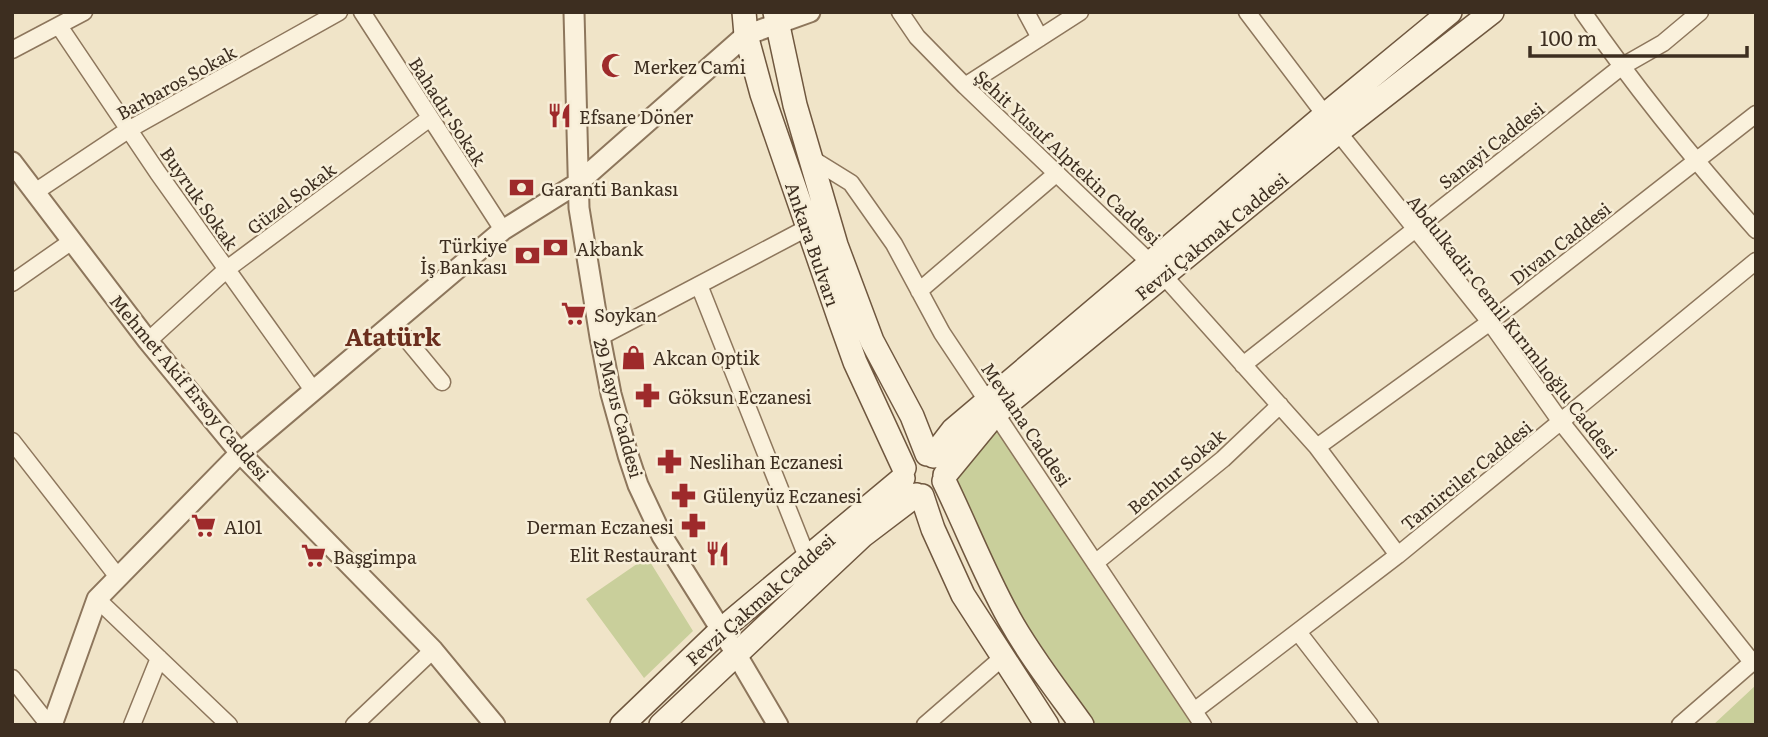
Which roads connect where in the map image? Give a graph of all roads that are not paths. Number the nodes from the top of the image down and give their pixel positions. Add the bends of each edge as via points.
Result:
1 (84, 12) edge
2 (339, 12) edge
3 (362, 12) edge
4 (574, 12) edge
5 (810, 12) edge
6 (900, 12) edge
7 (1026, 12) edge
8 (1080, 12) edge
9 (1450, 12) edge
10 (1492, 12) edge
11 (1583, 12) edge
12 (1700, 12) edge
13 (1254, 15) edge
14 (776, 18) edge
15 (745, 23) edge
16 (59, 26) junction
17 (1040, 38) junction
18 (12, 50) edge
19 (1621, 67) junction
20 (965, 86) junction
21 (1756, 114) edge
22 (430, 118) junction
23 (1331, 124) junction
24 (128, 130) junction
25 (809, 157) junction
26 (1695, 161) junction
27 (12, 162) edge
28 (1057, 173) junction
29 (578, 183) junction
30 (35, 192) junction
31 (807, 228) junction
32 (1415, 229) junction
33 (503, 230) junction
34 (1756, 230) edge
35 (72, 241) junction
36 (1756, 261) edge
37 (1157, 268) junction
38 (227, 269) junction
39 (12, 283) edge
40 (699, 285) junction
41 (919, 291) junction
42 (1490, 322) junction
43 (394, 324) junction
44 (600, 337) junction
45 (148, 341) junction
46 (1243, 365) junction
47 (442, 382) dead end
48 (313, 390) junction
49 (1279, 405) junction
50 (992, 406) junction
51 (1561, 422) junction
52 (12, 440) edge
53 (1317, 447) junction
54 (240, 453) junction
55 (937, 466) junction
56 (911, 484) junction
57 (1398, 555) junction
58 (807, 557) junction
59 (1095, 563) junction
60 (118, 578) junction
61 (97, 598) junction
62 (721, 630) junction
63 (1298, 632) junction
64 (433, 650) junction
65 (735, 652) junction
66 (159, 657) junction
67 (1002, 658) junction
68 (1754, 660) edge
69 (12, 678) edge
70 (1199, 718) edge
71 (50, 725) edge
72 (132, 725) edge
73 (229, 725) edge
74 (354, 725) edge
75 (495, 725) edge
76 (622, 725) edge
77 (661, 725) edge
78 (778, 725) edge
79 (925, 725) edge
80 (1047, 725) edge
81 (1082, 725) edge
82 (1370, 725) edge
83 (1680, 725) edge

1 - 16 street
2 - 24 street, Barbaros Sokak
3 - 22 street, Bahadır Sokak
4 - 29 street, 29 Mayıs Caddesi
5 - 14 street
6 - 20 street, Şehit Yusuf Alptekin Caddesi via 917,37
7 - 17 street
8 - 17 street
9 - 23 main road, Fevzi Çakmak Caddesi
10 - 23 main road, Fevzi Çakmak Caddesi
11 - 19 street
12 - 19 street, Sanayi Caddesi via 1662,43
13 - 23 street, Abdulkadir Cemil Kırımlıoğlu Caddesi
14 - 15 street
14 - 25 main road, Ankara Bulvarı
15 - 29 street
15 - 31 main road, Ankara Bulvarı via 762,94
16 - 18 street
16 - 24 street, Buyruk Sokak
17 - 20 street
19 - 26 street
19 - 32 street, Sanayi Caddesi
20 - 28 street, Şehit Yusuf Alptekin Caddesi
21 - 26 street, Divan Caddesi
22 - 33 street, Bahadır Sokak
22 - 38 street, Güzel Sokak
23 - 32 street, Abdulkadir Cemil Kırımlıoğlu Caddesi
23 - 37 main road, Fevzi Çakmak Caddesi
24 - 30 street, Barbaros Sokak
24 - 38 street, Buyruk Sokak
25 - 41 street, Mevlana Caddesi via 851,183 894,244
25 - 55 main road, Ankara Bulvarı via 872,341
26 - 34 street
26 - 42 street, Divan Caddesi
27 - 30 street, Mehmet Akif Ersoy Caddesi
28 - 37 street, Şehit Yusuf Alptekin Caddesi
28 - 41 street
29 - 33 street
29 - 44 street, 29 Mayıs Caddesi
30 - 35 street, Mehmet Akif Ersoy Caddesi
31 - 40 street
31 - 56 main road, Ankara Bulvarı via 855,362
32 - 42 street, Abdulkadir Cemil Kırımlıoğlu Caddesi
32 - 46 street, Sanayi Caddesi
33 - 43 street
35 - 39 street
35 - 45 street, Mehmet Akif Ersoy Caddesi
36 - 51 street, Tamirciler Caddesi
37 - 46 street, Şehit Yusuf Alptekin Caddesi
37 - 50 main road, Fevzi Çakmak Caddesi
38 - 45 street, Güzel Sokak
38 - 48 street, Buyruk Sokak
40 - 44 street
40 - 58 street
41 - 50 street, Mevlana Caddesi
42 - 51 street, Abdulkadir Cemil Kırımlıoğlu Caddesi
42 - 53 street, Divan Caddesi
43 - 47 street
43 - 48 street
44 - 62 street, 29 Mayıs Caddesi via 611,394 638,485 662,536
45 - 54 street, Mehmet Akif Ersoy Caddesi
46 - 49 street, Şehit Yusuf Alptekin Caddesi
48 - 54 street
49 - 53 street, Şehit Yusuf Alptekin Caddesi
49 - 59 street, Benhur Sokak via 1223,458
50 - 55 main road, Fevzi Çakmak Caddesi
50 - 59 street, Mevlana Caddesi
51 - 57 street, Tamirciler Caddesi
51 - 68 street, Abdulkadir Cemil Kırımlıoğlu Caddesi
52 - 60 street
53 - 57 street, Şehit Yusuf Alptekin Caddesi
54 - 60 street
54 - 64 street, Mehmet Akif Ersoy Caddesi
55 - 56 main road via 937,491
55 - 56 main road via 915,456
55 - 81 main road, Ankara Bulvarı via 1008,617
56 - 58 main road, Fevzi Çakmak Caddesi
56 - 65 main road, Fevzi Çakmak Caddesi via 862,536
56 - 67 main road, Ankara Bulvarı via 963,595
57 - 63 street, Tamirciler Caddesi
58 - 62 main road, Fevzi Çakmak Caddesi
59 - 70 street, Mevlana Caddesi
60 - 61 street
61 - 66 street
61 - 71 street
62 - 65 street, 29 Mayıs Caddesi
62 - 76 main road, Fevzi Çakmak Caddesi
63 - 70 street, Tamirciler Caddesi
63 - 82 street
64 - 74 street
64 - 75 street, Mehmet Akif Ersoy Caddesi
65 - 77 main road, Fevzi Çakmak Caddesi
65 - 78 street, 29 Mayıs Caddesi
66 - 72 street
66 - 73 street
67 - 79 street
67 - 80 main road, Ankara Bulvarı
68 - 83 street
69 - 71 street

